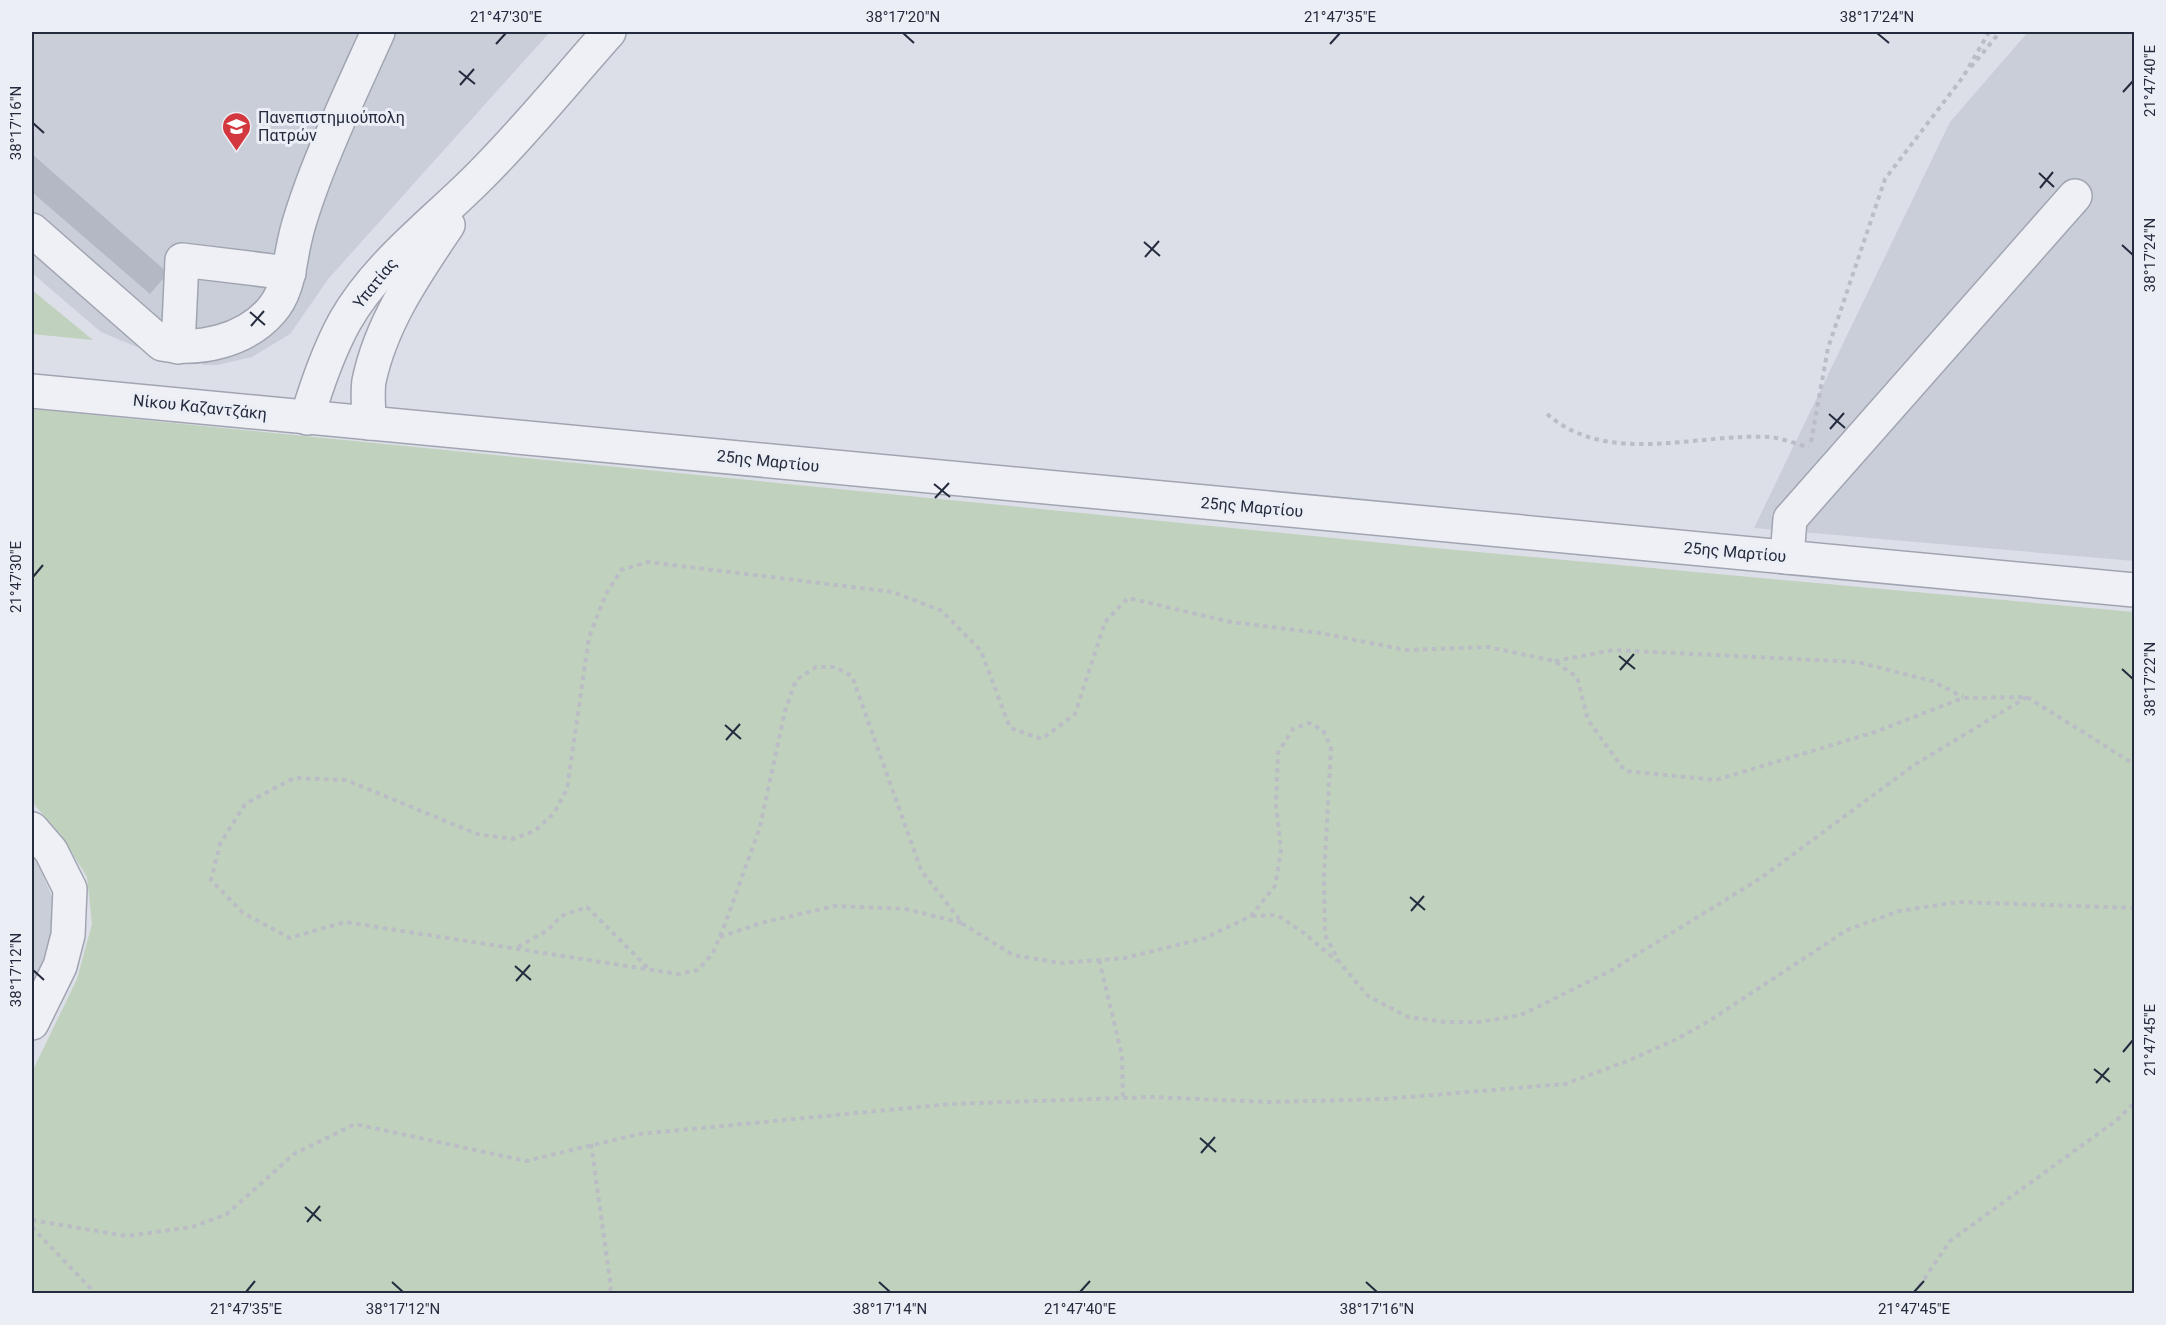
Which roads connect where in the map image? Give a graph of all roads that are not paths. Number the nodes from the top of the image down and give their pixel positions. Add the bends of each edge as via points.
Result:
1 (378, 32) edge
2 (609, 32) edge
3 (482, 174) junction
4 (2075, 196) dead end
5 (32, 230) edge
6 (289, 273) junction
7 (178, 347) junction
8 (32, 391) edge
9 (307, 418) junction
10 (369, 423) junction
11 (1787, 557) junction
12 (2134, 590) edge
13 (32, 829) edge
14 (32, 1023) edge

1 - 6 street via 313,182 299,222
2 - 3 street, Υπατίας
3 - 9 street, Υπατίας via 401,251 352,311 327,356
3 - 10 street, Υπατίας via 394,312 369,384
4 - 11 street via 1790,519
5 - 7 street via 162,344
6 - 7 street via 282,297 272,311 246,330 229,339
6 - 7 street via 182,260
8 - 9 street, Νίκου Καζαντζάκη
9 - 10 street, Νίκου Καζαντζάκη
10 - 11 street, 25ης Μαρτίου
11 - 12 street, 25ης Μαρτίου
13 - 14 street via 51,851 70,889 68,935 60,966

